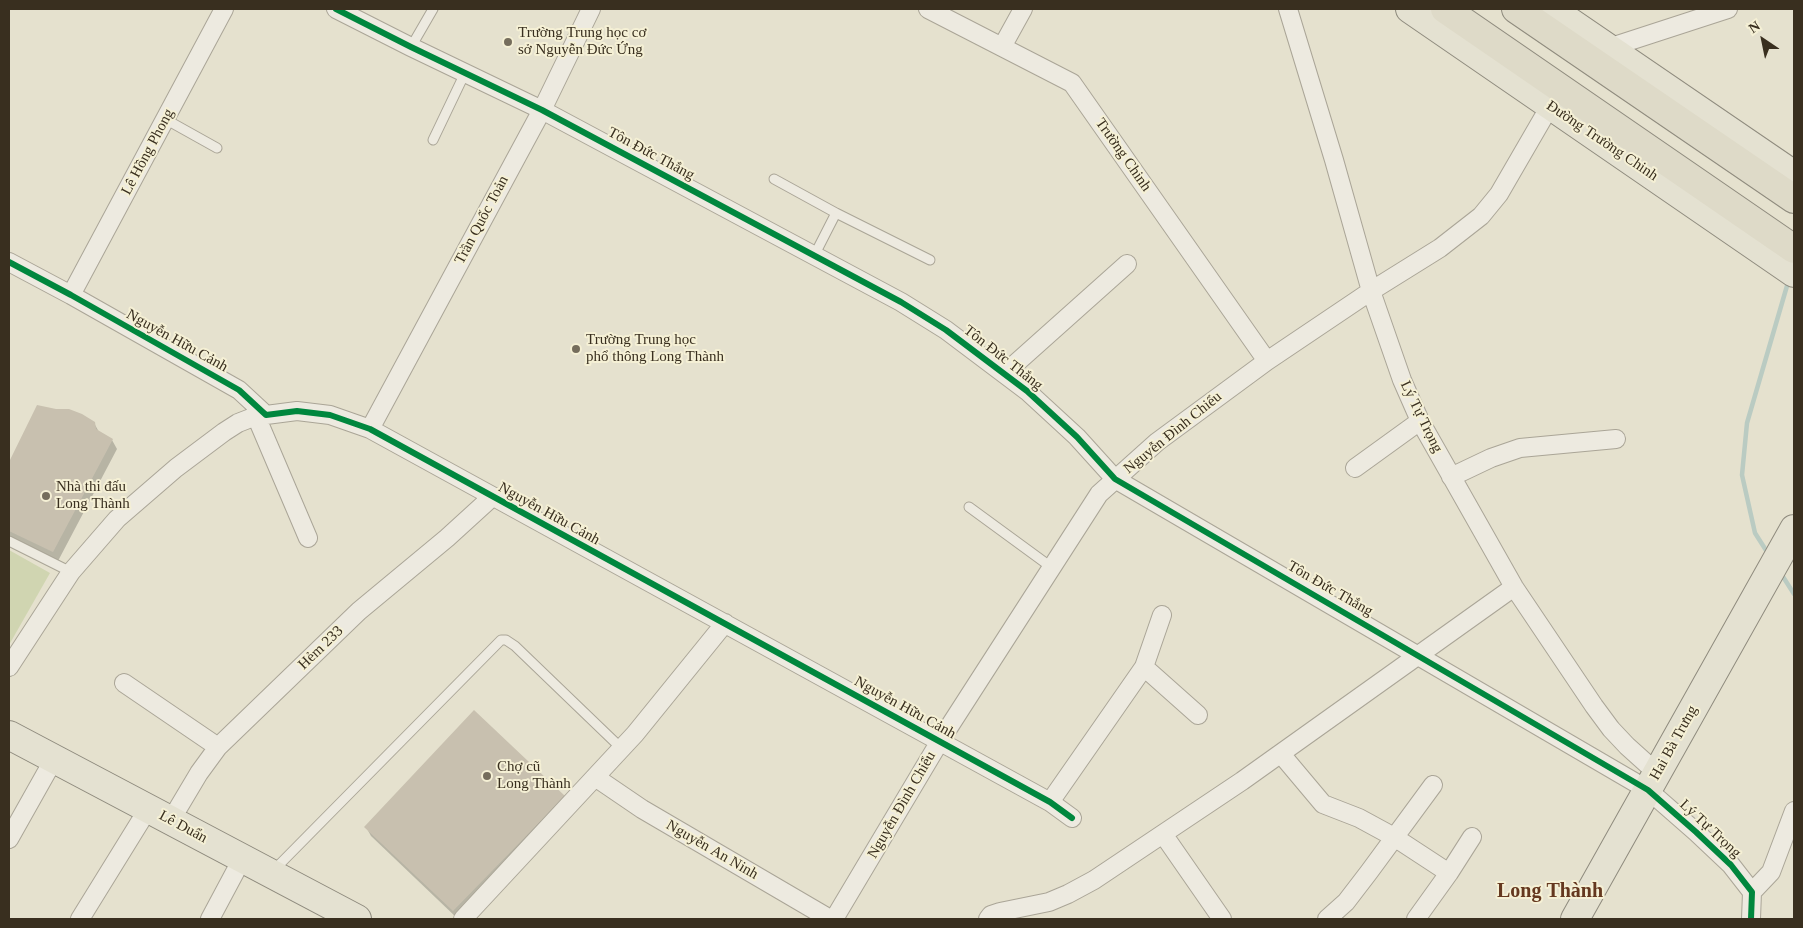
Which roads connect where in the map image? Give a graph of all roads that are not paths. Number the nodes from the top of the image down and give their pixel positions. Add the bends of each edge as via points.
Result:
1 (224, 9) edge
2 (336, 9) edge
3 (434, 9) edge
4 (591, 9) edge
5 (928, 9) edge
6 (1023, 9) edge
7 (1288, 9) edge
8 (1410, 9) edge
9 (1444, 9) edge
10 (1516, 9) edge
11 (1551, 9) edge
12 (1728, 9) edge
13 (411, 47) junction
14 (1002, 47) junction
15 (1603, 56) junction
16 (465, 73) junction
17 (1555, 97) junction
18 (542, 110) junction
19 (166, 119) junction
20 (432, 140) dead end
21 (217, 148) dead end
22 (774, 179) dead end
23 (1793, 190) edge
24 (836, 213) junction
25 (1757, 235) junction
26 (1794, 249) edge
27 (814, 256) junction
28 (930, 260) dead end
29 (9, 262) edge
30 (1127, 264) dead end
31 (1794, 273) edge
32 (1371, 291) junction
33 (71, 295) junction
34 (1267, 361) junction
35 (1005, 374) junction
36 (261, 415) junction
37 (1420, 421) junction
38 (370, 429) junction
39 (1616, 439) dead end
40 (1355, 468) dead end
41 (1451, 477) junction
42 (1115, 479) junction
43 (492, 497) junction
44 (969, 507) dead end
45 (308, 538) dead end
46 (1789, 539) edge
47 (9, 541) edge
48 (1051, 567) junction
49 (71, 572) junction
50 (1514, 587) junction
51 (1162, 615) dead end
52 (725, 623) junction
53 (1418, 655) junction
54 (9, 667) edge
55 (1144, 667) junction
56 (124, 683) dead end
57 (1198, 715) dead end
58 (9, 735) edge
59 (940, 741) junction
60 (218, 747) junction
61 (621, 748) junction
62 (1281, 754) junction
63 (54, 759) junction
64 (595, 777) junction
65 (1653, 781) junction
66 (1433, 785) dead end
67 (1050, 802) junction
68 (1794, 811) edge
69 (160, 814) junction
70 (1072, 818) dead end
71 (1163, 834) junction
72 (1394, 837) junction
73 (1472, 837) dead end
74 (9, 839) edge
75 (242, 859) junction
76 (1449, 873) junction
77 (270, 874) junction
78 (1752, 892) junction
79 (80, 919) edge
80 (210, 919) edge
81 (357, 919) edge
82 (463, 919) edge
83 (830, 919) edge
84 (834, 919) edge
85 (988, 919) edge
86 (1222, 919) edge
87 (1327, 919) edge
88 (1416, 919) edge
89 (1575, 919) edge
90 (1751, 919) edge

1 - 19 street, Lê Hồng Phong
2 - 13 street, Tôn Đức Thắng
3 - 13 lane
4 - 18 street, Trần Quốc Toản
5 - 14 street, Trường Chinh
6 - 14 street
7 - 32 street, Lý Tự Trọng
8 - 17 main road, Đường Trường Chinh
9 - 17 highway, Đường Trường Chinh
10 - 15 highway
11 - 15 main road
12 - 15 street
13 - 16 street, Tôn Đức Thắng
14 - 34 street, Trường Chinh via 1072,83
15 - 23 highway
16 - 18 street, Tôn Đức Thắng
16 - 20 lane
17 - 25 highway, Đường Trường Chinh
17 - 32 street, Nguyễn Đình Chiểu via 1499,194 1481,216 1440,248
18 - 27 street, Tôn Đức Thắng
18 - 38 street, Trần Quốc Toản
19 - 21 lane
19 - 33 street, Lê Hồng Phong
22 - 24 lane
24 - 27 lane
24 - 28 lane
25 - 26 highway
25 - 31 main road, Đường Trường Chinh
27 - 35 street, Tôn Đức Thắng via 901,302 946,330
29 - 33 street, Nguyễn Hữu Cảnh
30 - 35 street
32 - 34 street, Nguyễn Đình Chiểu
32 - 37 street, Lý Tự Trọng
33 - 36 street, Nguyễn Hữu Cảnh via 239,390
34 - 42 street, Nguyễn Đình Chiểu via 1157,442
35 - 42 street, Tôn Đức Thắng via 1077,437
36 - 38 street, Nguyễn Hữu Cảnh via 297,411 330,415
36 - 45 street
36 - 49 street via 224,432 133,504
37 - 40 street
37 - 41 street, Lý Tự Trọng
38 - 43 street, Nguyễn Hữu Cảnh
39 - 41 street via 1520,448
41 - 50 street, Lý Tự Trọng
42 - 48 street, Nguyễn Đình Chiểu via 1099,494
42 - 53 street, Tôn Đức Thắng
43 - 52 street, Nguyễn Hữu Cảnh
43 - 60 street, Hẻm 233 via 359,611
44 - 48 lane
46 - 65 main road, Hai Bà Trưng
47 - 49 lane
48 - 59 street, Nguyễn Đình Chiểu
49 - 54 street
50 - 53 street
50 - 65 street, Lý Tự Trọng via 1611,729
51 - 55 street
52 - 59 street, Nguyễn Hữu Cảnh
52 - 61 street
53 - 62 street
53 - 65 street, Tôn Đức Thắng
55 - 57 street
55 - 67 street
56 - 60 street
58 - 63 main road, Lê Duẩn
59 - 67 street, Nguyễn Hữu Cảnh
59 - 84 street, Nguyễn Đình Chiểu
60 - 69 street, Hẻm 233 via 199,773
61 - 64 street
61 - 77 lane via 514,646 501,640
62 - 71 street
62 - 72 street via 1323,804
63 - 69 main road, Lê Duẩn
63 - 74 street
64 - 82 street
64 - 83 street, Nguyễn An Ninh via 642,809
65 - 78 street, Lý Tự Trọng
65 - 89 main road, Hai Bà Trưng
66 - 72 street
67 - 70 street, Nguyễn Hữu Cảnh
68 - 78 street via 1771,872
69 - 75 main road, Lê Duẩn
69 - 79 street, Hẻm 233
71 - 85 street via 1068,894 1049,902 1000,912
71 - 86 street
72 - 76 street
72 - 87 street via 1346,902
73 - 76 street
75 - 77 main road, Lê Duẩn
75 - 80 street
76 - 88 street
77 - 81 main road, Lê Duẩn
78 - 90 street

